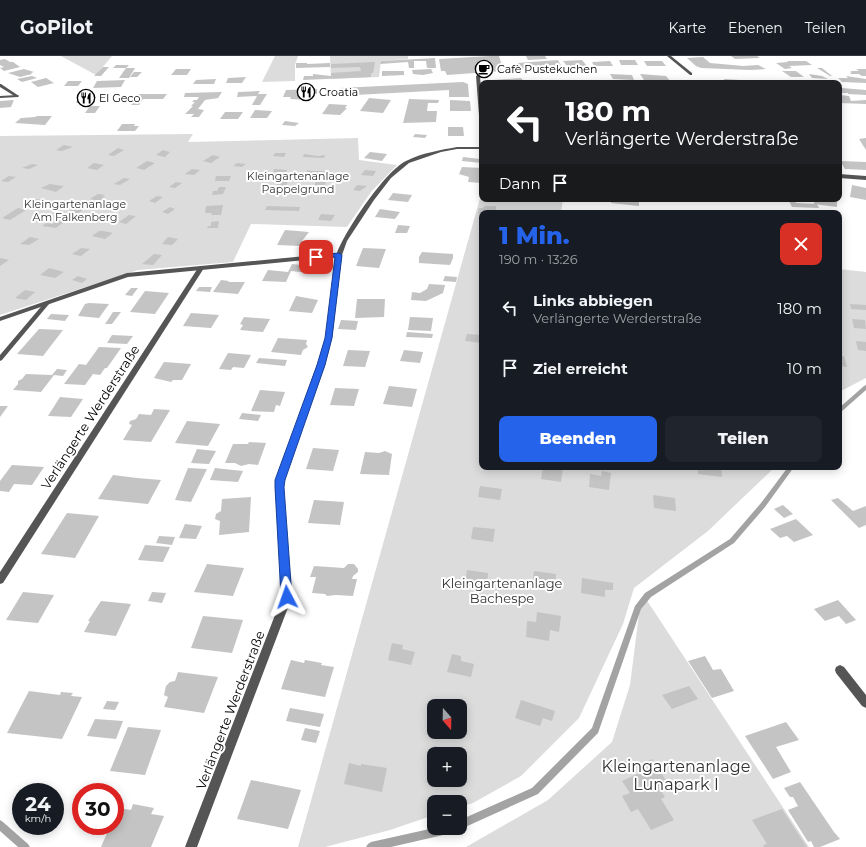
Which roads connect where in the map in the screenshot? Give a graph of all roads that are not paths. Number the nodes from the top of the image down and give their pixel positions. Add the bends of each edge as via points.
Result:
1 (669, 56) edge
2 (690, 74) dead end
3 (478, 76) dead end
4 (0, 85) edge
5 (479, 94) edge
6 (0, 97) edge
7 (479, 148) edge
8 (842, 176) edge
9 (866, 178) edge
10 (339, 255) junction
11 (201, 268) junction
12 (47, 303) junction
13 (0, 319) edge
14 (0, 359) edge
15 (0, 580) edge
16 (840, 670) dead end
17 (866, 703) edge
18 (191, 847) edge

1 - 2 street
3 - 5 street
4 - 6 street via 17,96
7 - 10 street, Verlängerte Werderstraße via 440,151 407,162 399,168 372,199 344,241
8 - 9 street
10 - 11 street
10 - 18 street, Verlängerte Werderstraße via 329,338 280,480 287,597
11 - 12 street via 127,275
11 - 15 street, Verlängerte Werderstraße
12 - 13 street
12 - 14 street
16 - 17 street

